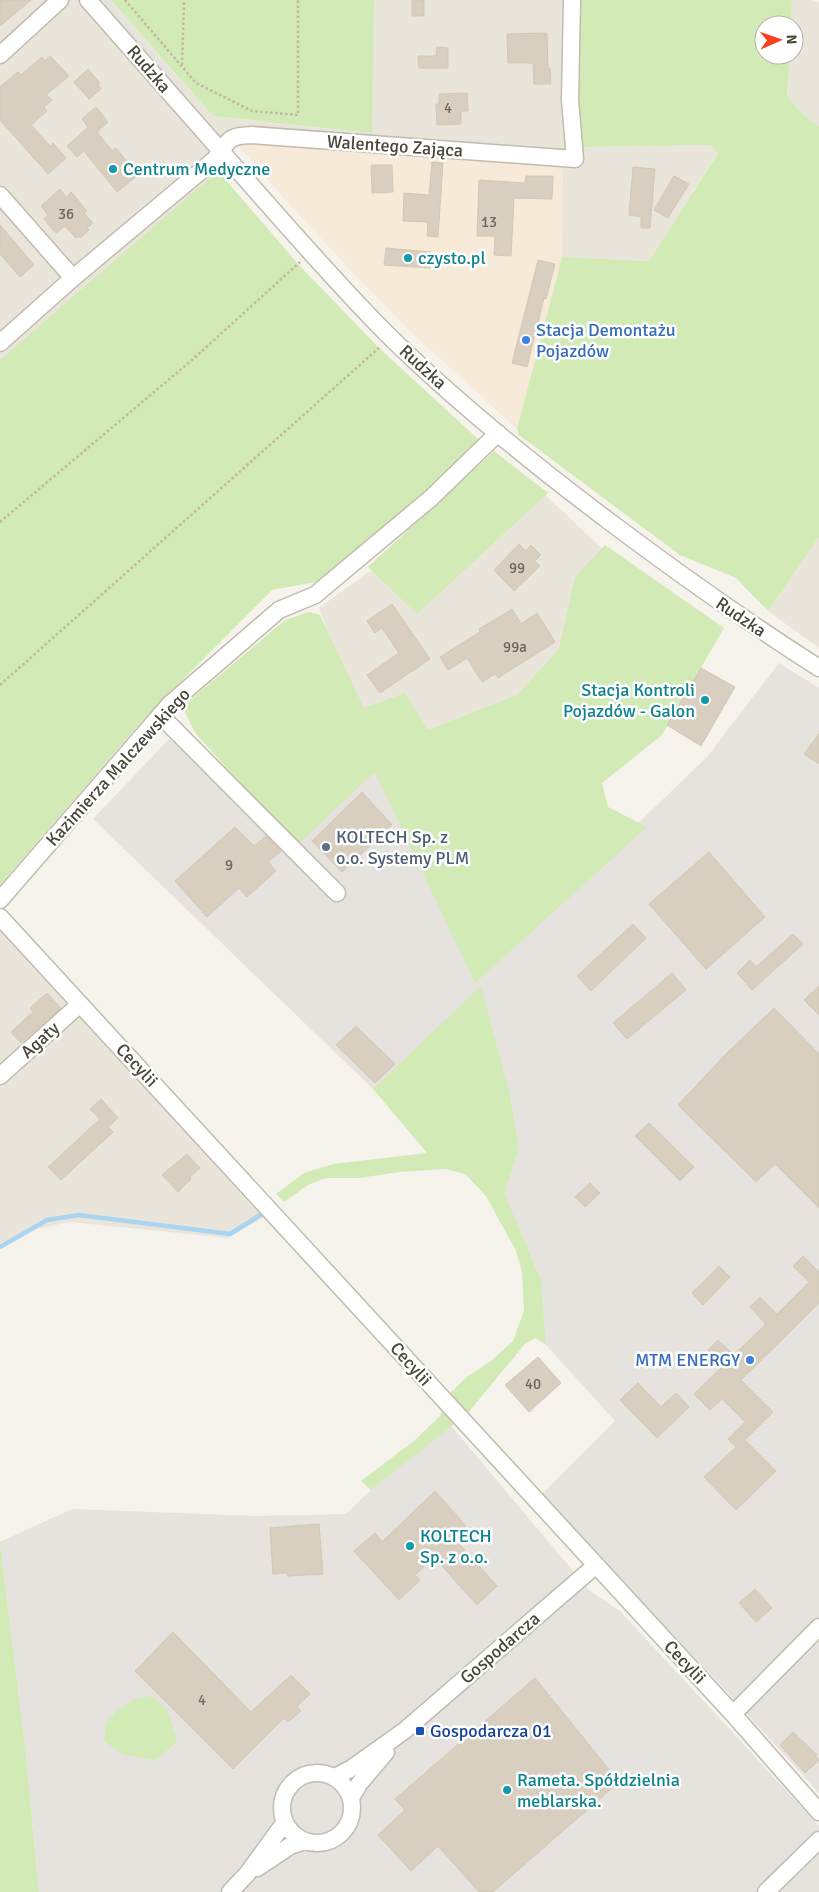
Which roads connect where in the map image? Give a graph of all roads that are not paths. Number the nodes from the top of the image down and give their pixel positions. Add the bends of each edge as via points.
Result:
1 (60, 0) edge
2 (88, 0) edge
3 (572, 0) edge
4 (0, 55) edge
5 (220, 150) junction
6 (0, 195) edge
7 (73, 278) junction
8 (0, 343) edge
9 (498, 433) junction
10 (819, 668) edge
11 (160, 715) junction
12 (337, 893) dead end
13 (0, 900) edge
14 (0, 917) edge
15 (80, 1004) junction
16 (0, 1076) edge
17 (595, 1566) junction
18 (819, 1627) edge
19 (733, 1714) junction
20 (404, 1731) junction
21 (334, 1777) junction
22 (351, 1798) junction
23 (819, 1812) edge
24 (285, 1822) junction
25 (819, 1840) edge
26 (304, 1841) junction
27 (247, 1874) junction
28 (230, 1892) edge
29 (766, 1892) edge

1 - 4 street
2 - 5 street, Rudzka
3 - 5 street, Walentego Zająca via 570,100 576,159 252,135 237,136
5 - 7 street, Walentego Zająca via 171,197
5 - 9 street, Rudzka via 390,337
6 - 7 street
7 - 8 street, Walentego Zająca
9 - 10 street, Rudzka via 562,486 687,580
9 - 11 street, Kazimierza Malczewskiego via 431,498 316,595 278,610
11 - 12 street
11 - 13 street, Kazimierza Malczewskiego
14 - 15 street, Cecylii
15 - 16 street, Agaty
15 - 17 street, Cecylii
17 - 19 street, Cecylii
17 - 20 street, Gospodarcza
18 - 19 street
19 - 23 street, Cecylii
20 - 21 street, Gospodarcza
20 - 22 street, Gospodarcza
21 - 22 street via 343,1784
21 - 24 street via 313,1772 293,1781 282,1801
22 - 26 street, Gospodarcza via 348,1825 341,1833 321,1843
24 - 26 street
24 - 27 street, Gospodarcza
25 - 29 street
26 - 27 street, Gospodarcza via 290,1846
27 - 28 street, Gospodarcza

